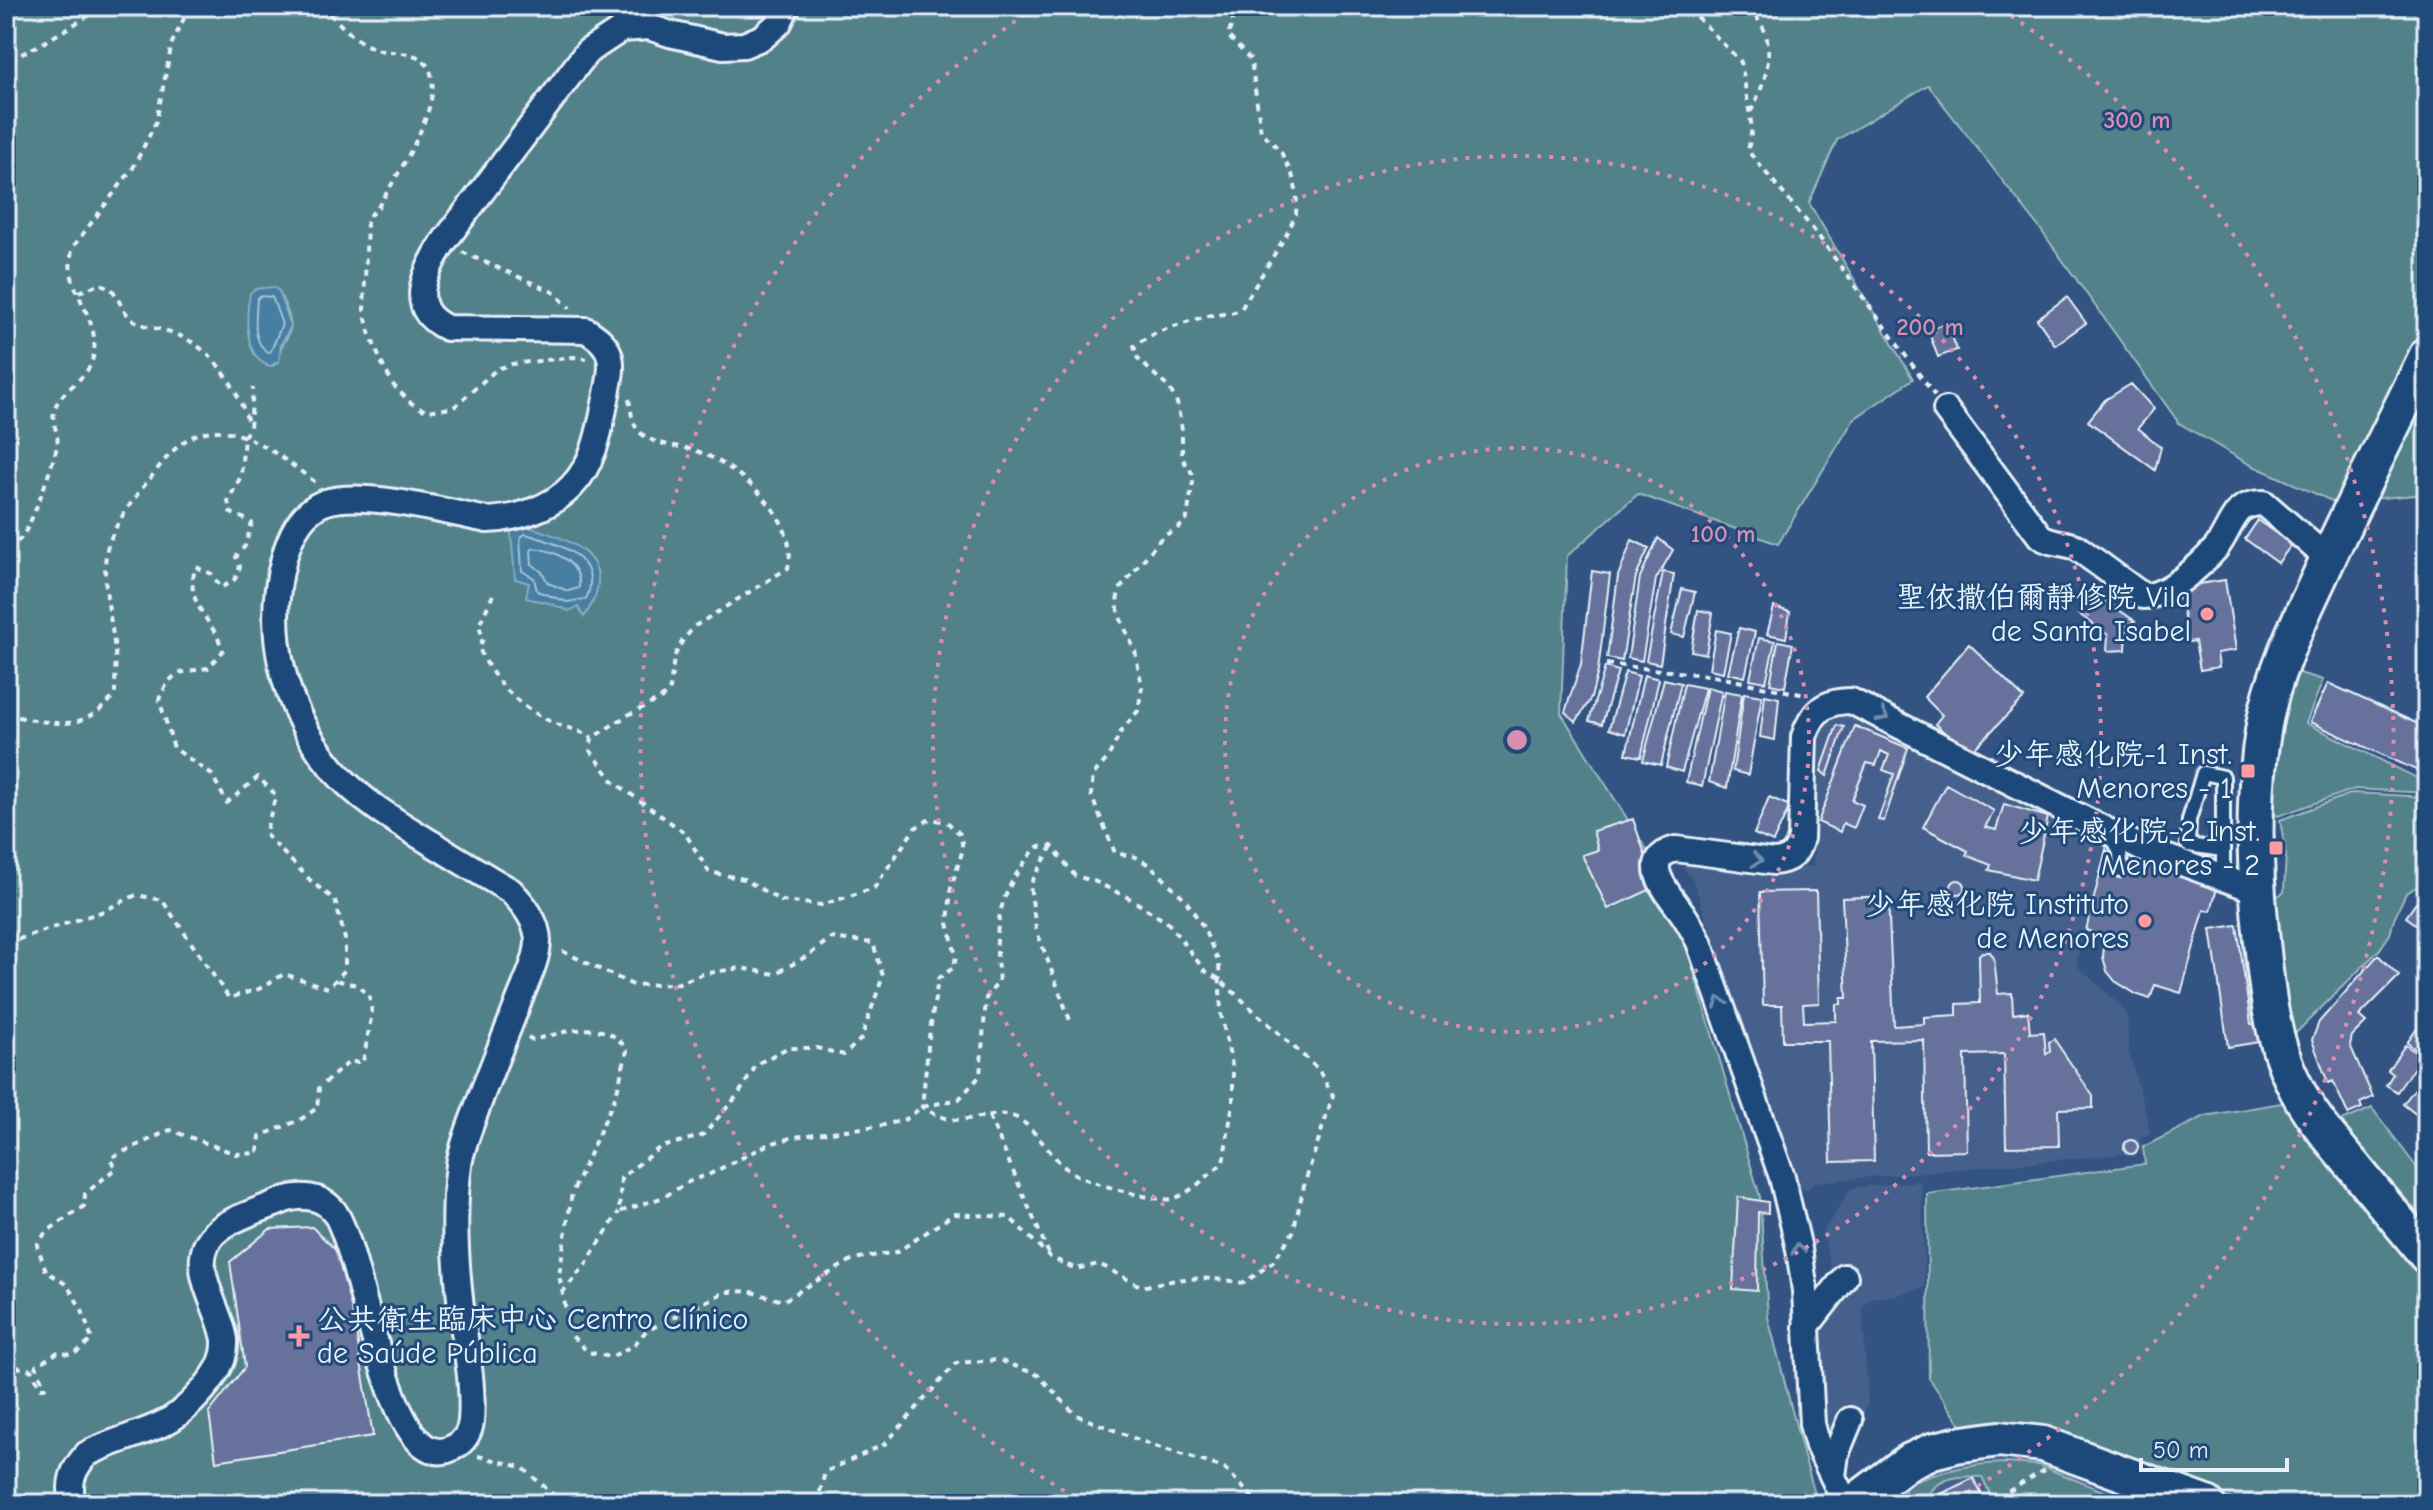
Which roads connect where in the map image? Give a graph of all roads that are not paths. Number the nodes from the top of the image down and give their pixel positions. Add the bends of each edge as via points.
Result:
1 (787, 6) edge
2 (2427, 355) edge
3 (1946, 410) road end
4 (2328, 559) junction
5 (2223, 850) junction
6 (2223, 879) junction
7 (2256, 890) junction
8 (2427, 1256) edge
9 (1845, 1277) dead end
10 (1806, 1327) junction
11 (1850, 1420) dead end
12 (1833, 1476) junction
13 (73, 1504) edge
14 (1849, 1504) edge
15 (2207, 1504) edge

1 - 13 street via 779,23 744,45 723,46 649,27 622,29 587,52 443,243 424,277 421,292 431,317 447,328 586,330 605,346 611,370 598,439 573,486 518,516 487,520 367,498 323,503 297,526 280,573 275,615 278,658 300,721 333,770 376,809 511,891 524,905 538,939 459,1163 455,1227 470,1382 469,1431 446,1451 416,1441 389,1390 340,1219 320,1200 292,1197 230,1223 210,1240 202,1266 225,1340 215,1376 168,1421 87,1454 71,1477
2 - 4 main road
3 - 4 street via 2040,536 2076,547 2143,596 2164,592 2181,579 2217,547 2242,509 2256,503 2264,503
4 - 7 main road via 2272,691 2264,725 2256,789
5 - 5 lane via 2188,845 2189,820 2203,773 2223,777
5 - 6 lane
6 - 7 street
10 -> 6 street via 1799,1249 1776,1156 1699,942 1666,894 1657,874 1659,860 1676,849 1773,862 1793,856 1801,838 1808,724 1815,713 1837,701 1851,701 2145,850
7 - 8 main road via 2275,1033 2293,1083 2312,1116
9 - 10 street
10 - 12 street via 1812,1424
11 - 12 street
12 - 14 street
14 - 15 main road via 1932,1451 1999,1439 2043,1444

